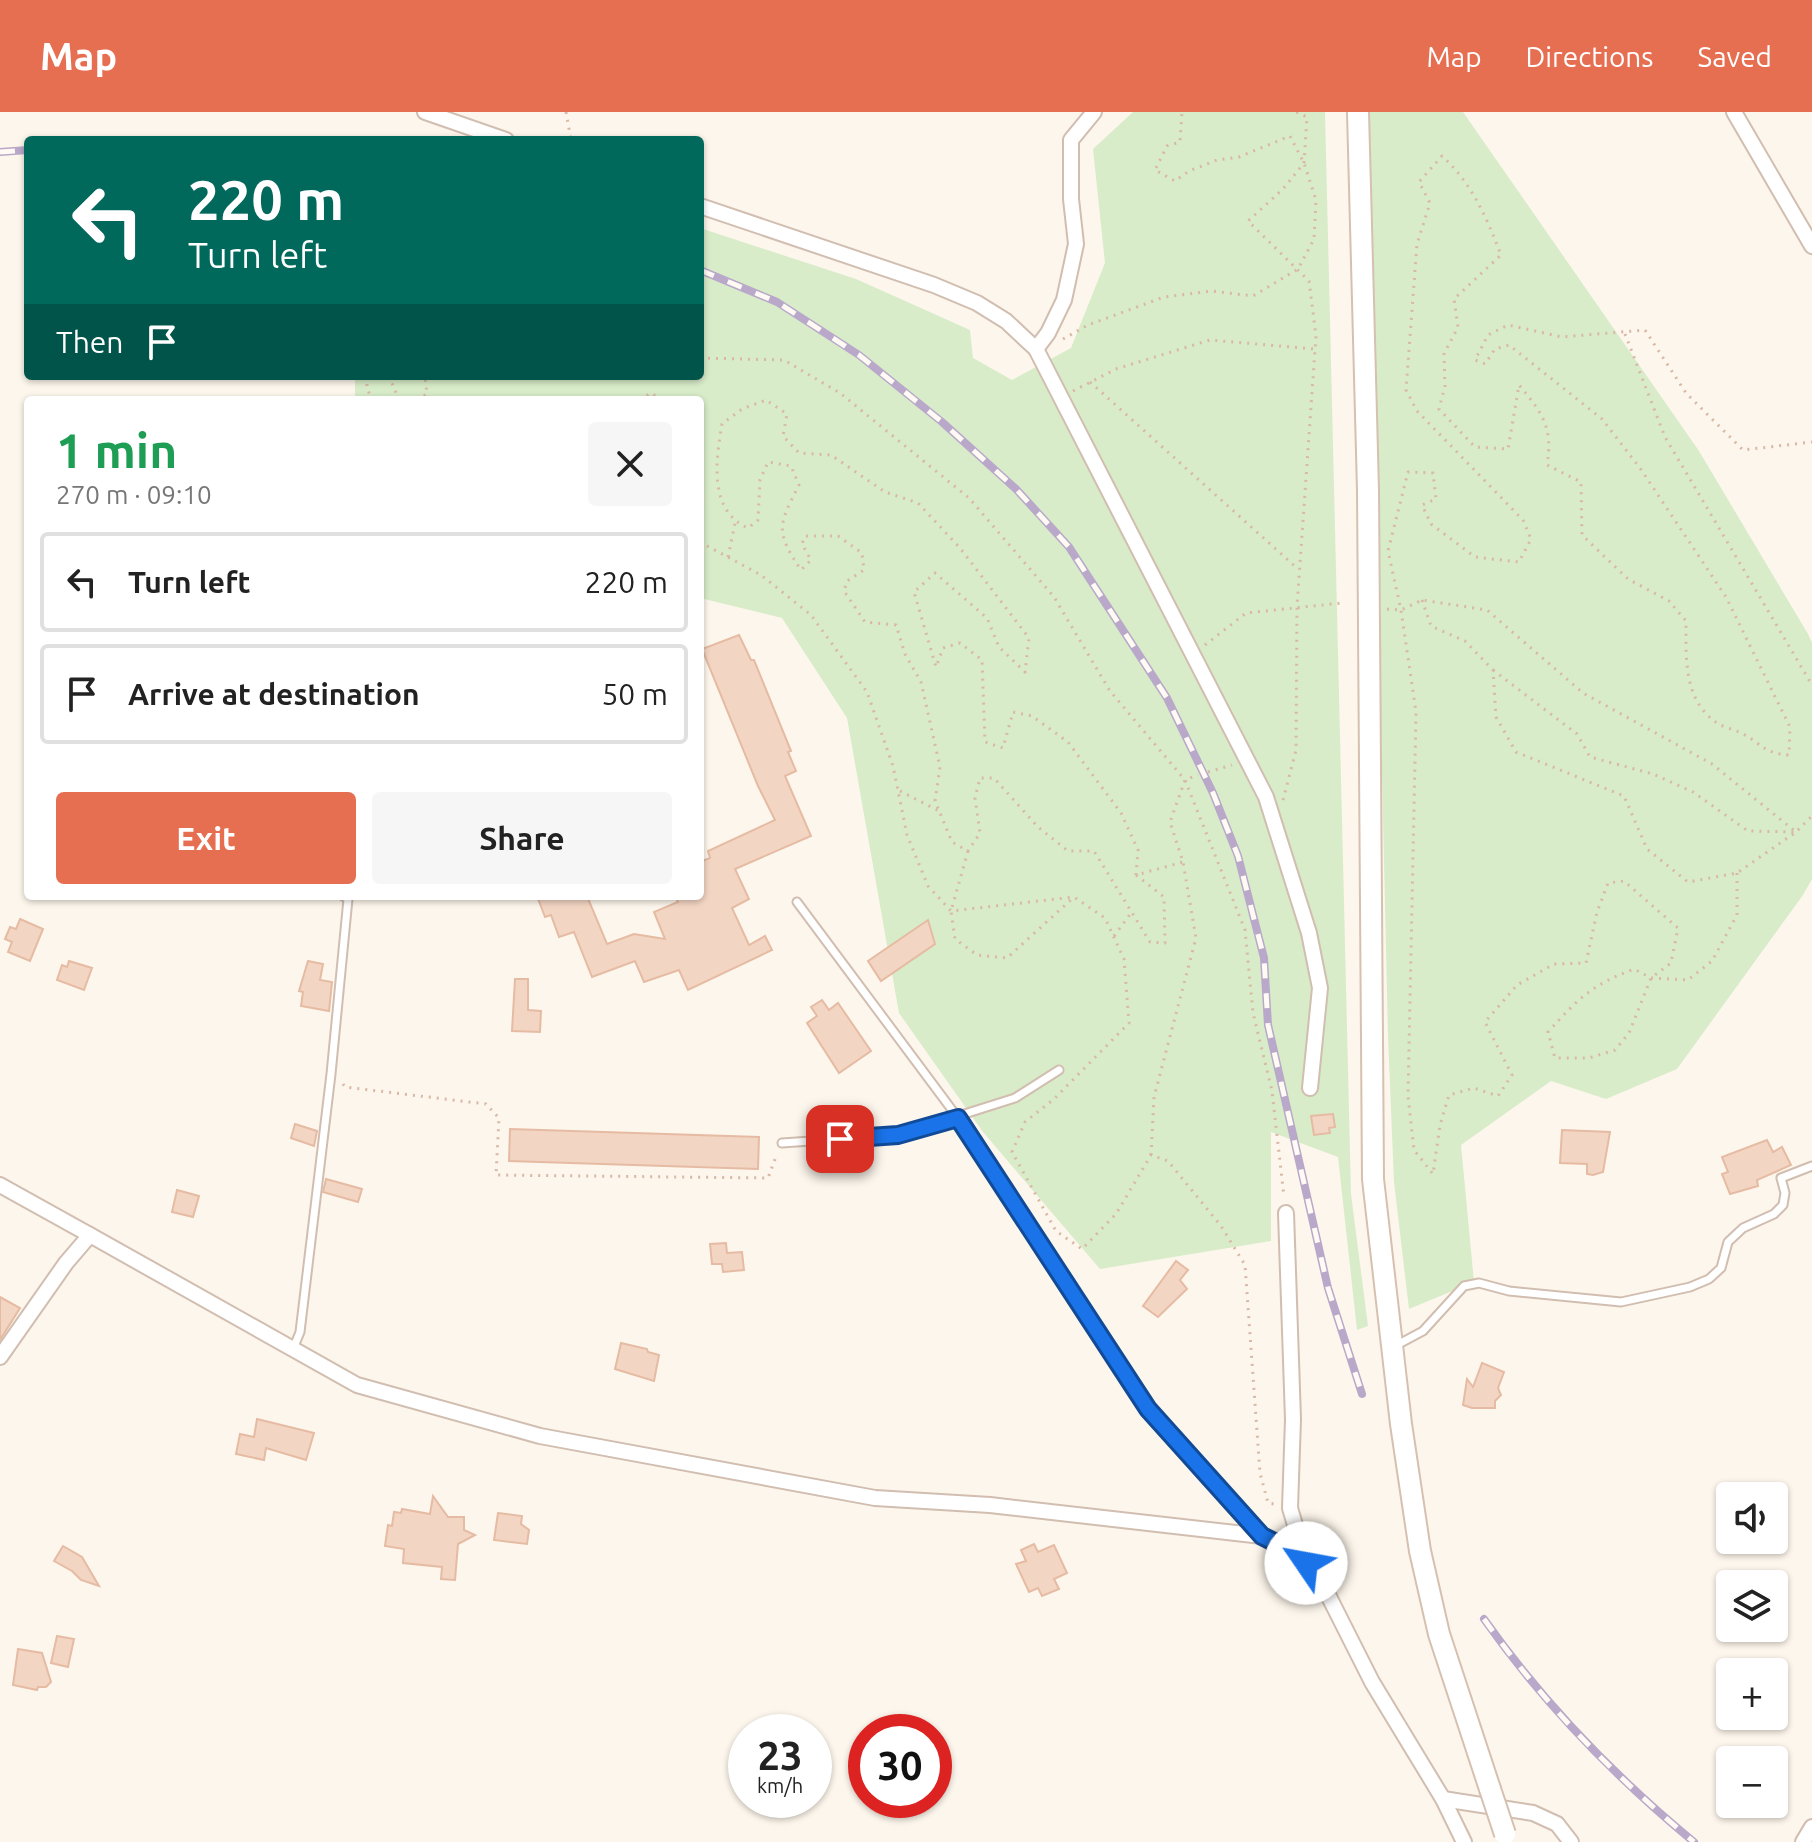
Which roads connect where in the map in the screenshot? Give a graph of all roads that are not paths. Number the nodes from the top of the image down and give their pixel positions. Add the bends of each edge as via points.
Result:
1 (425, 112) edge
2 (1094, 112) edge
3 (1358, 112) edge
4 (1734, 112) edge
5 (494, 136) edge
6 (704, 207) edge
7 (1812, 246) edge
8 (1038, 352) junction
9 (348, 900) edge
10 (797, 902) dead end
11 (1059, 1070) dead end
12 (1310, 1088) dead end
13 (958, 1118) junction
14 (782, 1143) road end
15 (1812, 1166) edge
16 (0, 1185) edge
17 (1286, 1213) road end
18 (90, 1235) junction
19 (1393, 1346) junction
20 (293, 1349) junction
21 (0, 1357) edge
22 (1262, 1536) junction
23 (1306, 1563) junction
24 (1443, 1799) junction
25 (1812, 1827) edge
26 (1507, 1838) edge
27 (1464, 1842) edge
28 (1571, 1842) edge
29 (1803, 1842) edge

1 - 5 street
2 - 8 street via 1071,140 1076,244 1064,300
3 - 19 main road via 1368,490 1373,1179
4 - 7 street
6 - 8 street via 977,303 1006,321
8 - 12 street via 1266,797 1309,933 1320,988
9 - 20 lane via 300,1332
10 - 13 lane
11 - 13 lane via 1015,1098
13 - 14 lane via 898,1135
13 - 22 lane via 1148,1409
15 - 19 lane via 1781,1178 1783,1205 1728,1242 1721,1268 1709,1279 1621,1302 1479,1283 1464,1286 1423,1331
16 - 18 street
17 - 23 street via 1293,1419 1290,1508
18 - 20 street
18 - 21 street
19 - 26 main road, bridge via 1420,1551 1439,1634
20 - 22 street via 357,1385 540,1436 741,1475 875,1498 990,1505
22 - 23 street
23 - 24 street via 1318,1575 1372,1682
24 - 27 street
24 - 28 street via 1533,1813 1557,1824
25 - 29 street

